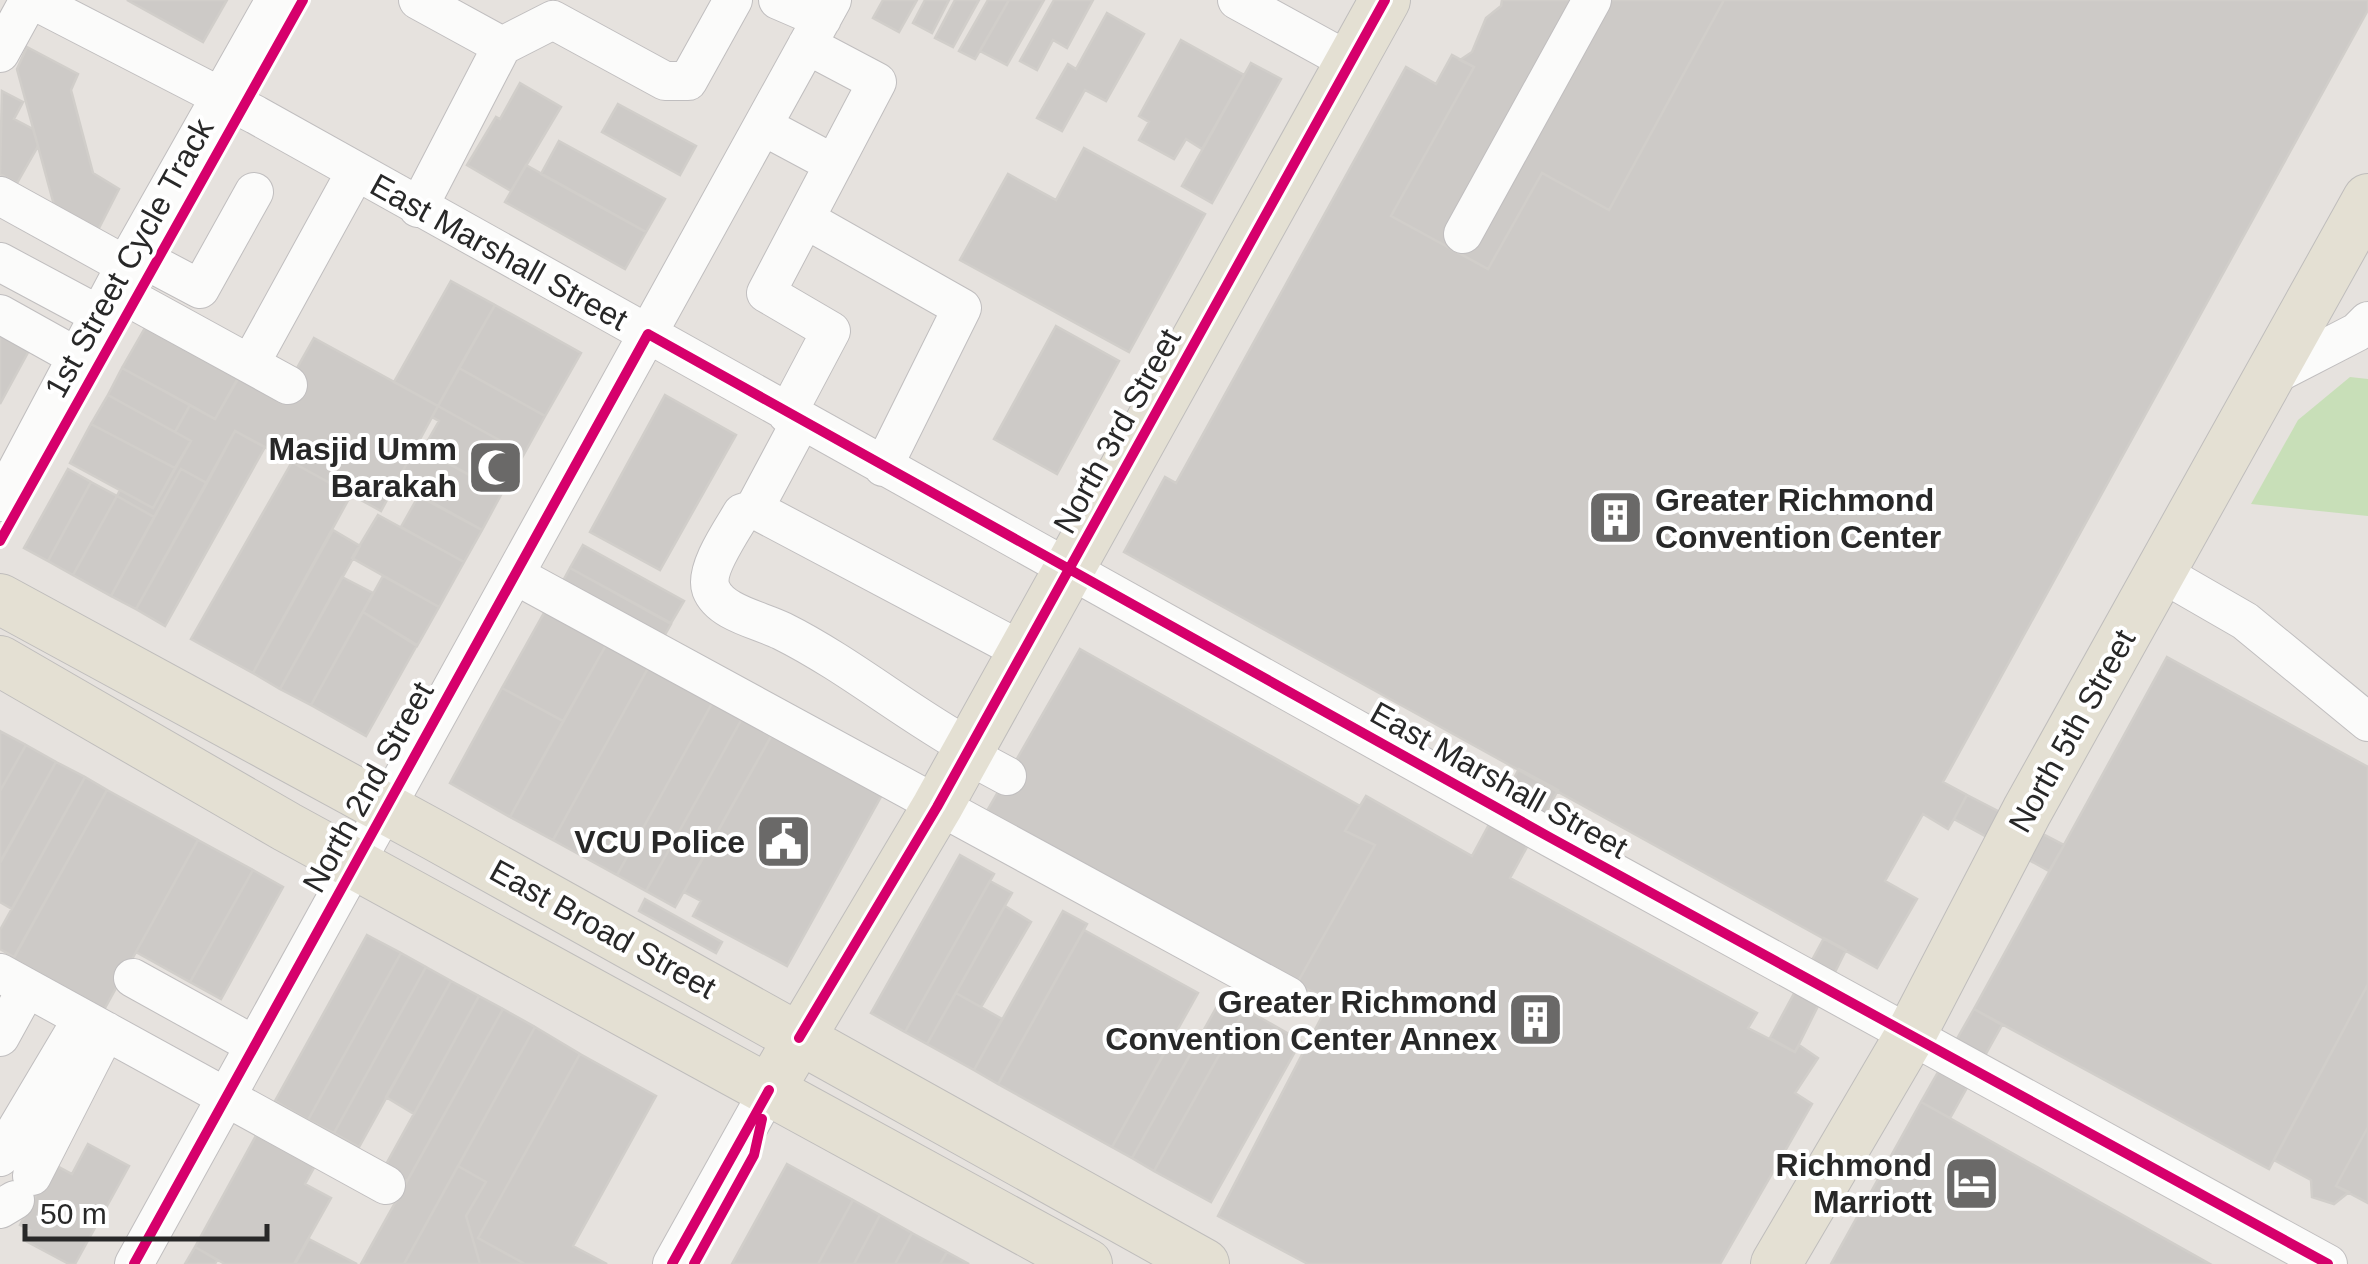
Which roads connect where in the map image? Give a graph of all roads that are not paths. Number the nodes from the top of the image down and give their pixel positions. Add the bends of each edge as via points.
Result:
1 (31, 0) edge
2 (275, 0) edge
3 (778, 0) edge
4 (1237, 0) edge
5 (1385, 0) edge
6 (1592, 0) edge
7 (728, 2) edge
8 (440, 5) edge
9 (558, 10) edge
10 (820, 22) edge
11 (502, 46) junction
12 (0, 53) edge
13 (1350, 62) junction
14 (219, 96) junction
15 (764, 126) junction
16 (834, 164) junction
17 (355, 173) junction
18 (254, 192) dead end
19 (0, 196) edge
20 (2368, 199) edge
21 (418, 208) junction
22 (804, 219) junction
23 (1463, 234) dead end
24 (0, 262) edge
25 (117, 281) junction
26 (0, 314) edge
27 (2368, 321) edge
28 (648, 334) junction
29 (77, 357) junction
30 (250, 364) junction
31 (2268, 378) junction
32 (288, 385) dead end
33 (794, 418) junction
34 (884, 467) junction
35 (0, 502) edge
36 (754, 509) junction
37 (1070, 568) junction
38 (2160, 572) junction
39 (514, 574) junction
40 (0, 599) edge
41 (1024, 652) junction
42 (0, 661) edge
43 (2368, 722) edge
44 (972, 775) junction
45 (384, 808) junction
46 (354, 863) junction
47 (132, 978) dead end
48 (14, 980) edge
49 (1288, 996) dead end
50 (94, 1025) junction
51 (1911, 1034) junction
52 (0, 1036) edge
53 (799, 1038) junction
54 (254, 1045) junction
55 (769, 1090) junction
56 (225, 1097) junction
57 (0, 1157) edge
58 (386, 1185) dead end
59 (16, 1195) edge
60 (134, 1264) edge
61 (672, 1264) edge
62 (1086, 1264) edge
63 (1204, 1264) edge
64 (1776, 1264) edge
65 (2328, 1264) edge

1 - 12 street
1 - 14 street, East Marshall Street
2 - 14 street
3 - 10 street
4 - 13 street
5 - 13 main road, North 3rd Street
6 - 23 street
7 - 9 street via 688,81 666,81
8 - 11 street
9 - 11 street
10 - 15 street, North 2nd Street
10 - 16 street via 877,82
11 - 21 street
13 - 37 main road, North 3rd Street
14 - 17 street, East Marshall Street
14 - 25 street
15 - 16 street
15 - 28 street, North 2nd Street
16 - 22 street
17 - 21 street, East Marshall Street
17 - 30 street
18 - 25 street via 200,288
19 - 25 street
20 - 31 main road, North 5th Street
21 - 28 street, East Marshall Street
22 - 33 street via 766,293 831,331
22 - 34 street via 962,308
24 - 25 street
25 - 29 street
25 - 30 street
26 - 29 street
27 - 31 street
28 - 33 street, East Marshall Street
28 - 39 street, North 2nd Street
29 - 35 street
30 - 32 street
31 - 38 main road, North 5th Street
33 - 34 street, East Marshall Street
33 - 36 street
34 - 37 street, East Marshall Street
36 - 41 street
36 - 44 street via 742,513 710,573 720,603 852,669 930,726
37 - 41 main road, North 3rd Street
37 - 51 street, East Marshall Street
38 - 43 street via 2245,621
38 - 51 main road, North 5th Street
39 - 44 street via 898,782
39 - 45 street, North 2nd Street
40 - 45 main road, East Broad Street
41 - 44 main road, North 3rd Street
42 - 46 main road, East Broad Street
44 - 49 street
44 - 53 main road, North 3rd Street
45 - 46 street, North 2nd Street
45 - 53 main road, East Broad Street
46 - 54 street, North 2nd Street
46 - 55 main road, East Broad Street
47 - 54 street
48 - 50 street
48 - 52 street
50 - 56 street
50 - 57 street
50 - 59 street
51 - 64 main road, North 5th Street
51 - 65 street, East Marshall Street
53 - 55 main road, North 3rd Street
53 - 63 main road, East Broad Street
54 - 56 street, North 2nd Street
55 - 61 street, North 3rd Street
55 - 62 main road, East Broad Street
56 - 58 street
56 - 60 street, North 2nd Street

